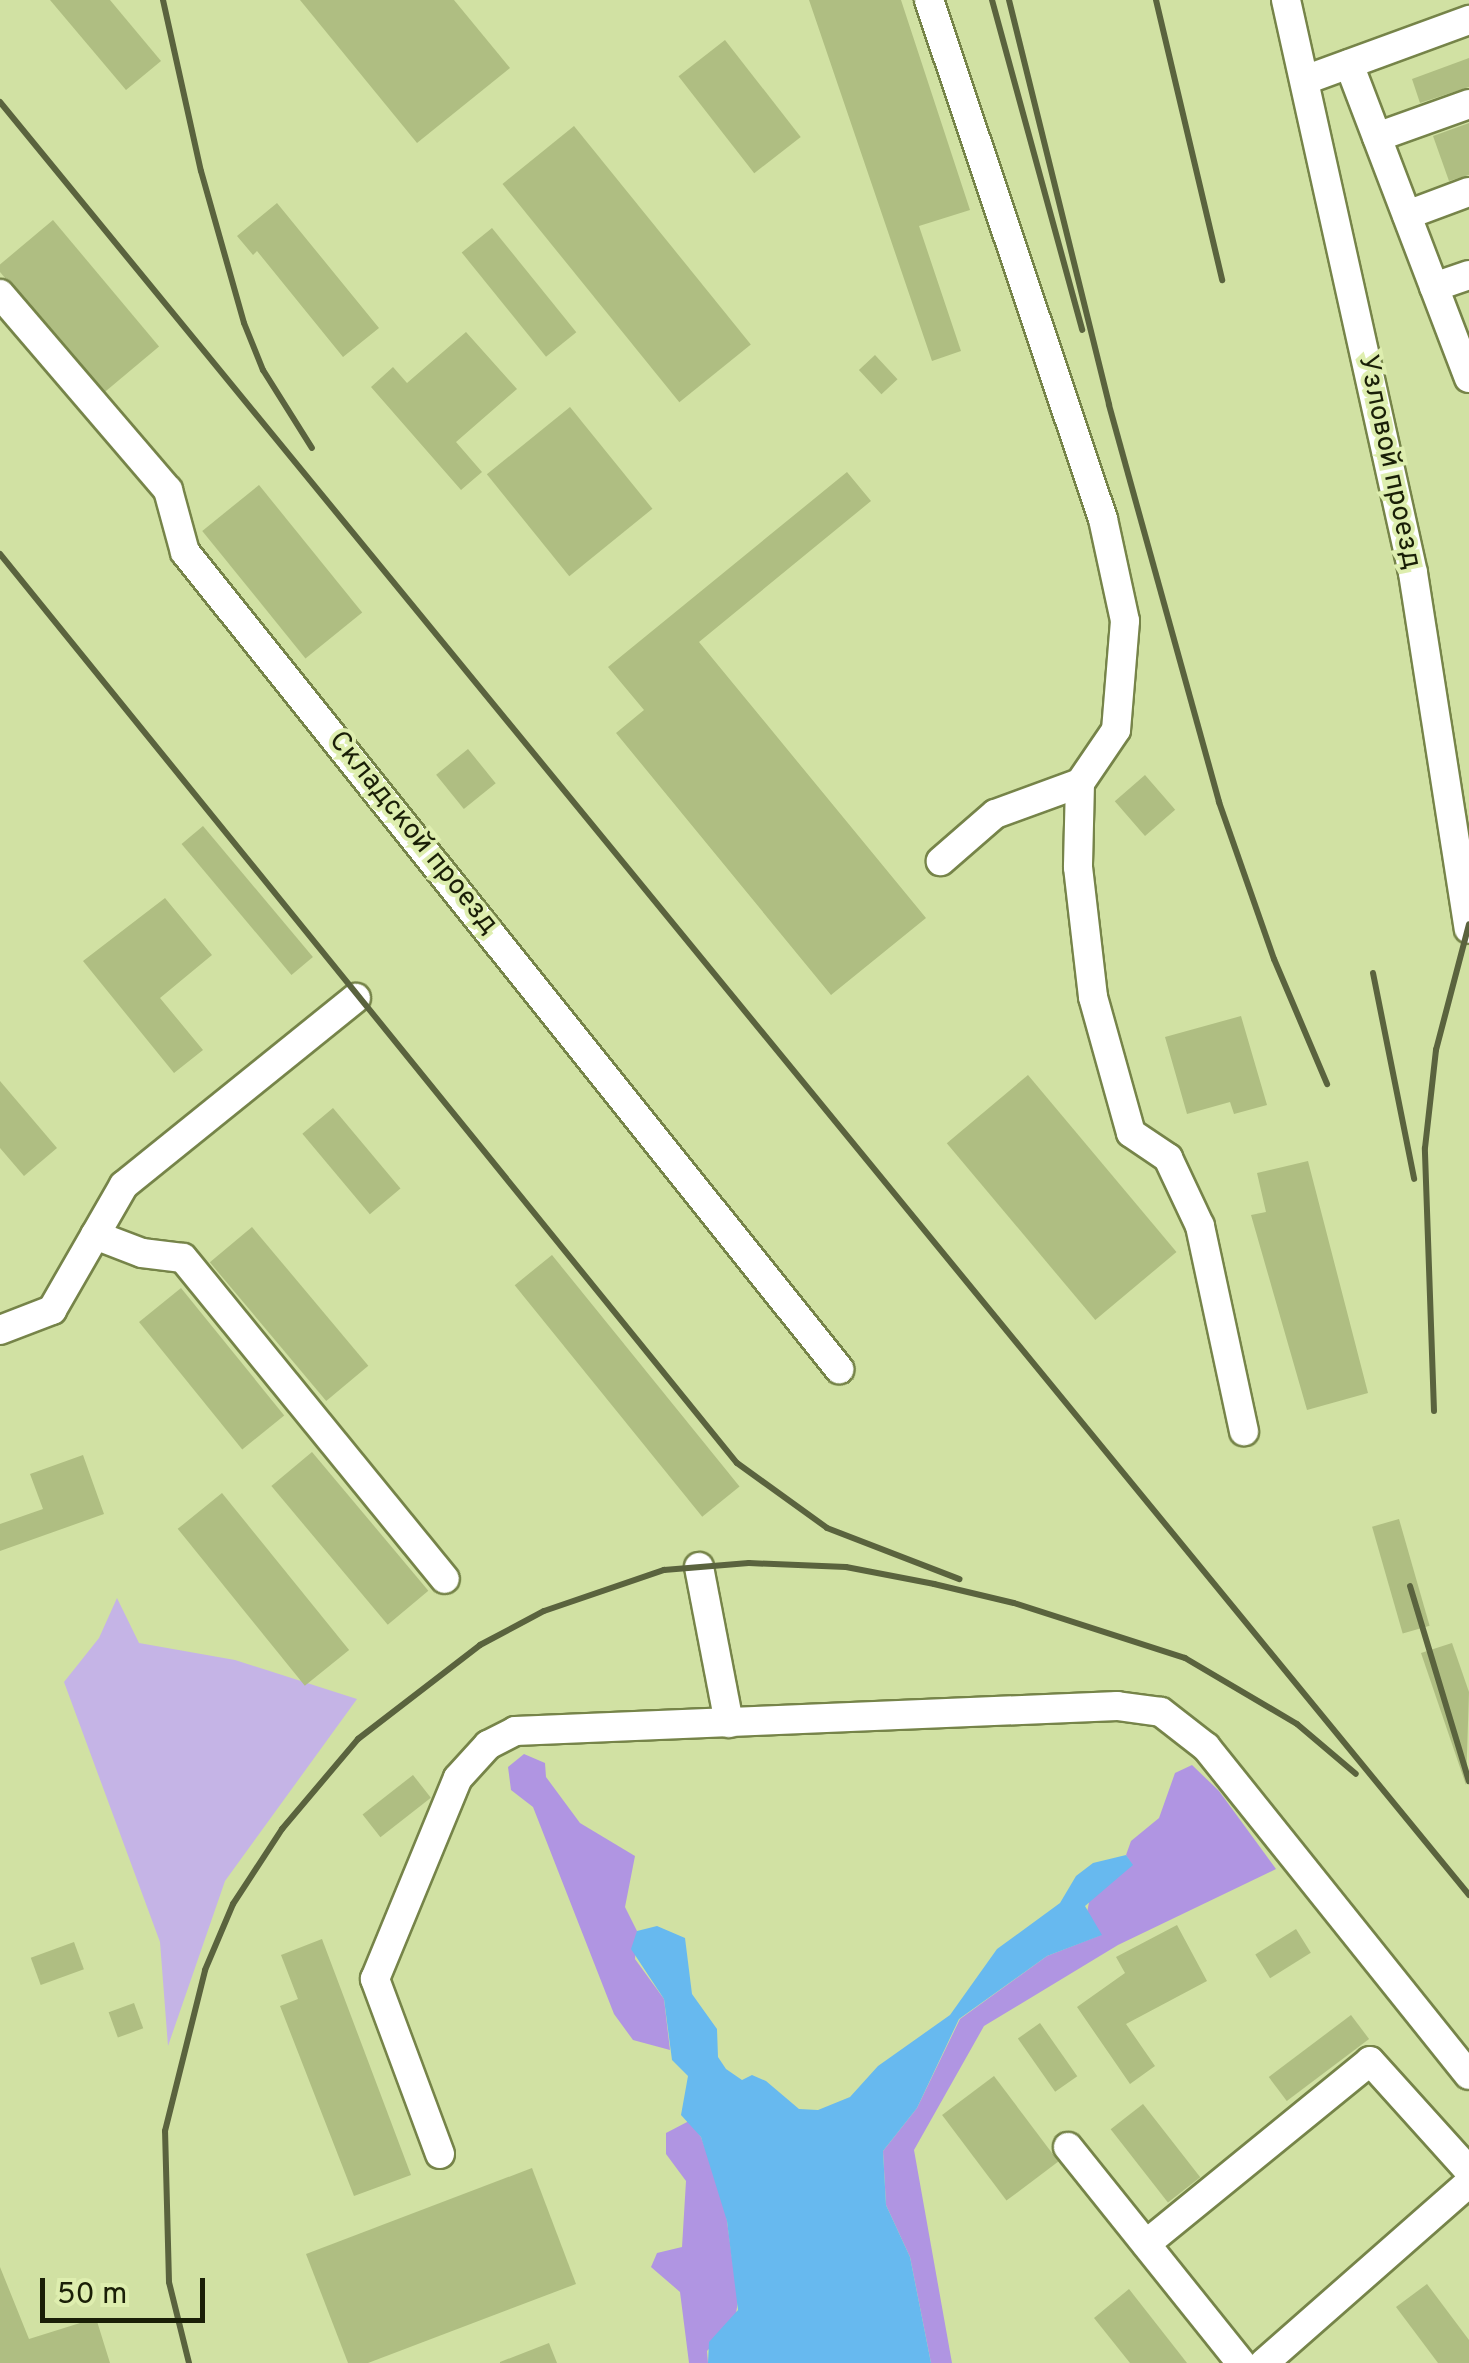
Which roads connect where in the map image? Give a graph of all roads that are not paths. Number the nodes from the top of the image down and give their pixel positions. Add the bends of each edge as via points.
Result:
1 (928, 0) edge
2 (1286, 0) edge
3 (1469, 20) edge
4 (1349, 64) junction
5 (1305, 80) junction
6 (1469, 104) edge
7 (1377, 137) junction
8 (1469, 192) edge
9 (1407, 215) junction
10 (1469, 275) edge
11 (1434, 287) junction
12 (0, 294) edge
13 (1466, 362) edge
14 (1080, 783) junction
15 (941, 861) dead end
16 (1469, 929) edge
17 (356, 998) dead end
18 (94, 1235) junction
19 (0, 1330) edge
20 (840, 1368) dead end
21 (1244, 1430) dead end
22 (699, 1567) dead end
23 (445, 1579) dead end
24 (729, 1724) junction
25 (1469, 2075) edge
26 (1068, 2147) dead end
27 (440, 2154) dead end
28 (1469, 2171) edge
29 (1469, 2183) edge
30 (1146, 2244) junction
31 (1242, 2363) edge
32 (1264, 2363) edge

1 - 14 street via 1104,519 1125,621 1116,730
2 - 5 street, Узловой проезд
3 - 4 street
4 - 5 street
4 - 7 street
5 - 16 street, Узловой проезд via 1413,573
6 - 7 street
7 - 9 street
8 - 9 street
9 - 11 street
10 - 11 street
11 - 13 street
12 - 20 street, Складской проезд via 168,490 185,552
14 - 15 street via 995,814
14 - 21 street via 1078,867 1093,997 1130,1132 1168,1158 1200,1226
17 - 18 street via 124,1185
18 - 19 street via 52,1310
18 - 23 street via 142,1253 183,1258
22 - 24 street
24 - 25 street via 1117,1706 1162,1712 1206,1748
24 - 27 street via 516,1731 488,1745 458,1778 374,1979
26 - 30 street
28 - 30 street via 1370,2060
29 - 32 street
30 - 31 street

